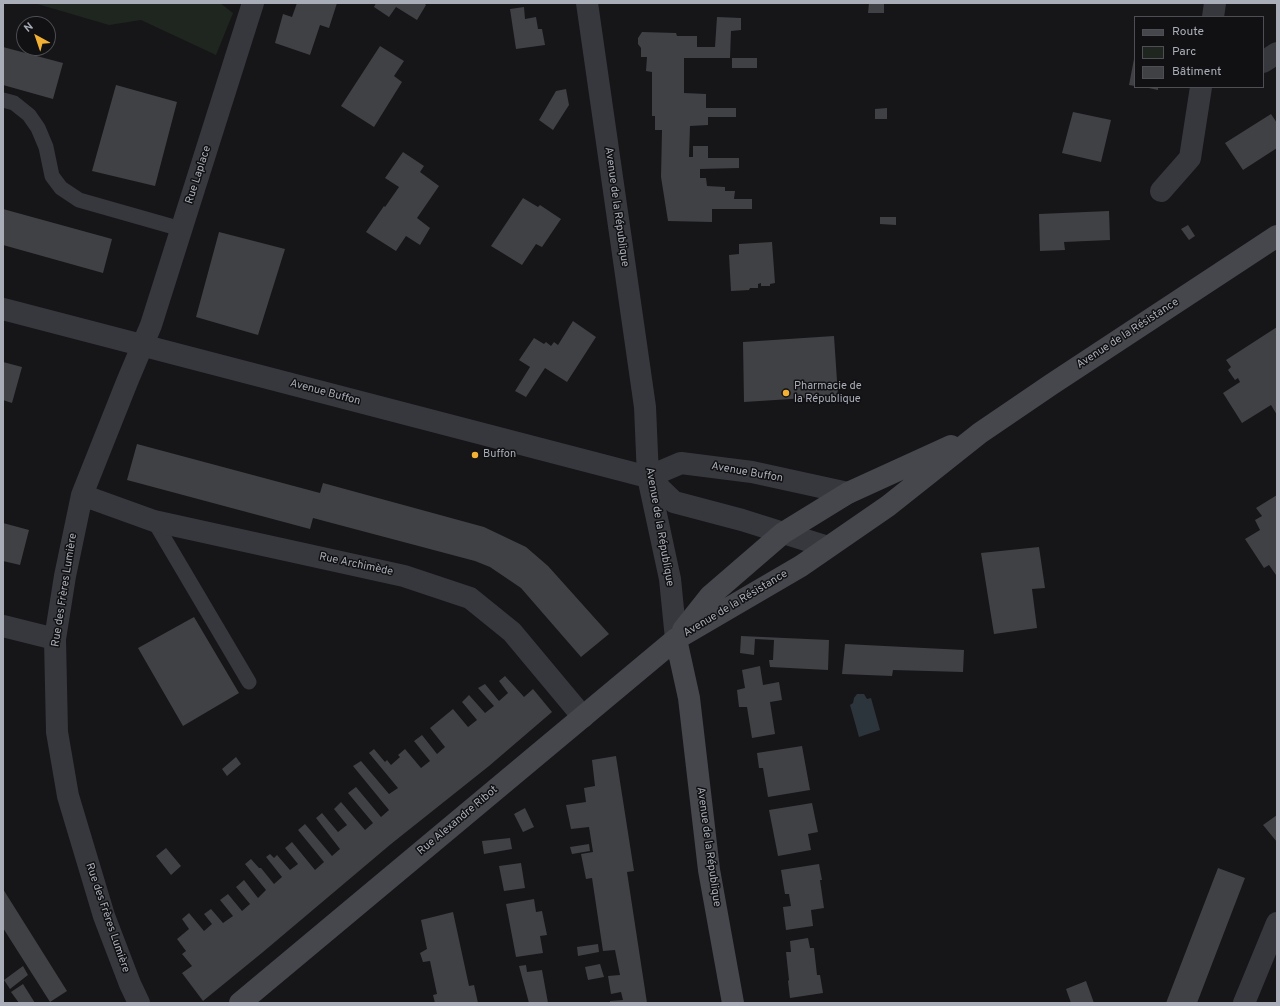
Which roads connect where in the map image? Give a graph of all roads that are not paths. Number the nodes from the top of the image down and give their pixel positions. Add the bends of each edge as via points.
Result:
1 (253, 3) edge
2 (587, 3) edge
3 (1215, 3) edge
4 (1213, 16) edge
5 (1277, 53) edge
6 (1264, 61) edge
7 (1201, 88) edge
8 (3, 100) edge
9 (1161, 191) dead end
10 (181, 229) junction
11 (1277, 236) edge
12 (3, 309) edge
13 (142, 345) junction
14 (980, 433) junction
15 (648, 477) junction
16 (848, 493) junction
17 (82, 495) junction
18 (154, 521) junction
19 (783, 533) junction
20 (828, 547) junction
21 (3, 626) edge
22 (55, 639) junction
23 (676, 639) junction
24 (249, 682) dead end
25 (583, 717) junction
26 (1277, 924) edge
27 (139, 1003) edge
28 (240, 1003) edge
29 (733, 1003) edge
30 (1244, 1003) edge

1 - 10 street, Rue Laplace
2 - 15 street, Avenue de la République via 645,406
3 - 4 street
5 - 6 street
7 - 9 street via 1190,158
8 - 10 lane via 14,103 29,115 38,128 46,147 52,176 61,188 79,200
10 - 13 street, Rue Laplace
11 - 14 main road, Avenue de la Résistance
12 - 13 street, Avenue Buffon
13 - 15 street, Avenue Buffon
13 - 17 street, Rue des Frères Lumière
14 - 16 main road, Avenue de la Résistance
14 - 20 main road, Avenue de la Résistance via 888,506
15 - 16 street, Avenue Buffon via 681,463 752,472
15 - 19 street, Avenue Buffon via 674,502
15 - 23 street, Avenue de la République via 670,578
16 - 19 main road, Avenue de la Résistance
17 - 18 street, Rue Archimède
17 - 22 street, Rue des Frères Lumière
18 - 24 lane
18 - 25 street, Rue Archimède via 404,576 470,598 512,632
19 - 20 street, Avenue Buffon
19 - 23 main road, Avenue de la Résistance via 710,596
20 - 23 main road, Avenue de la Résistance
21 - 22 street
22 - 27 street, Rue des Frères Lumière via 57,732 68,796 104,916
23 - 25 main road, Rue Alexandre Ribot
23 - 29 main road, Avenue de la République via 689,698 709,870
25 - 28 main road, Rue Alexandre Ribot
26 - 30 street

